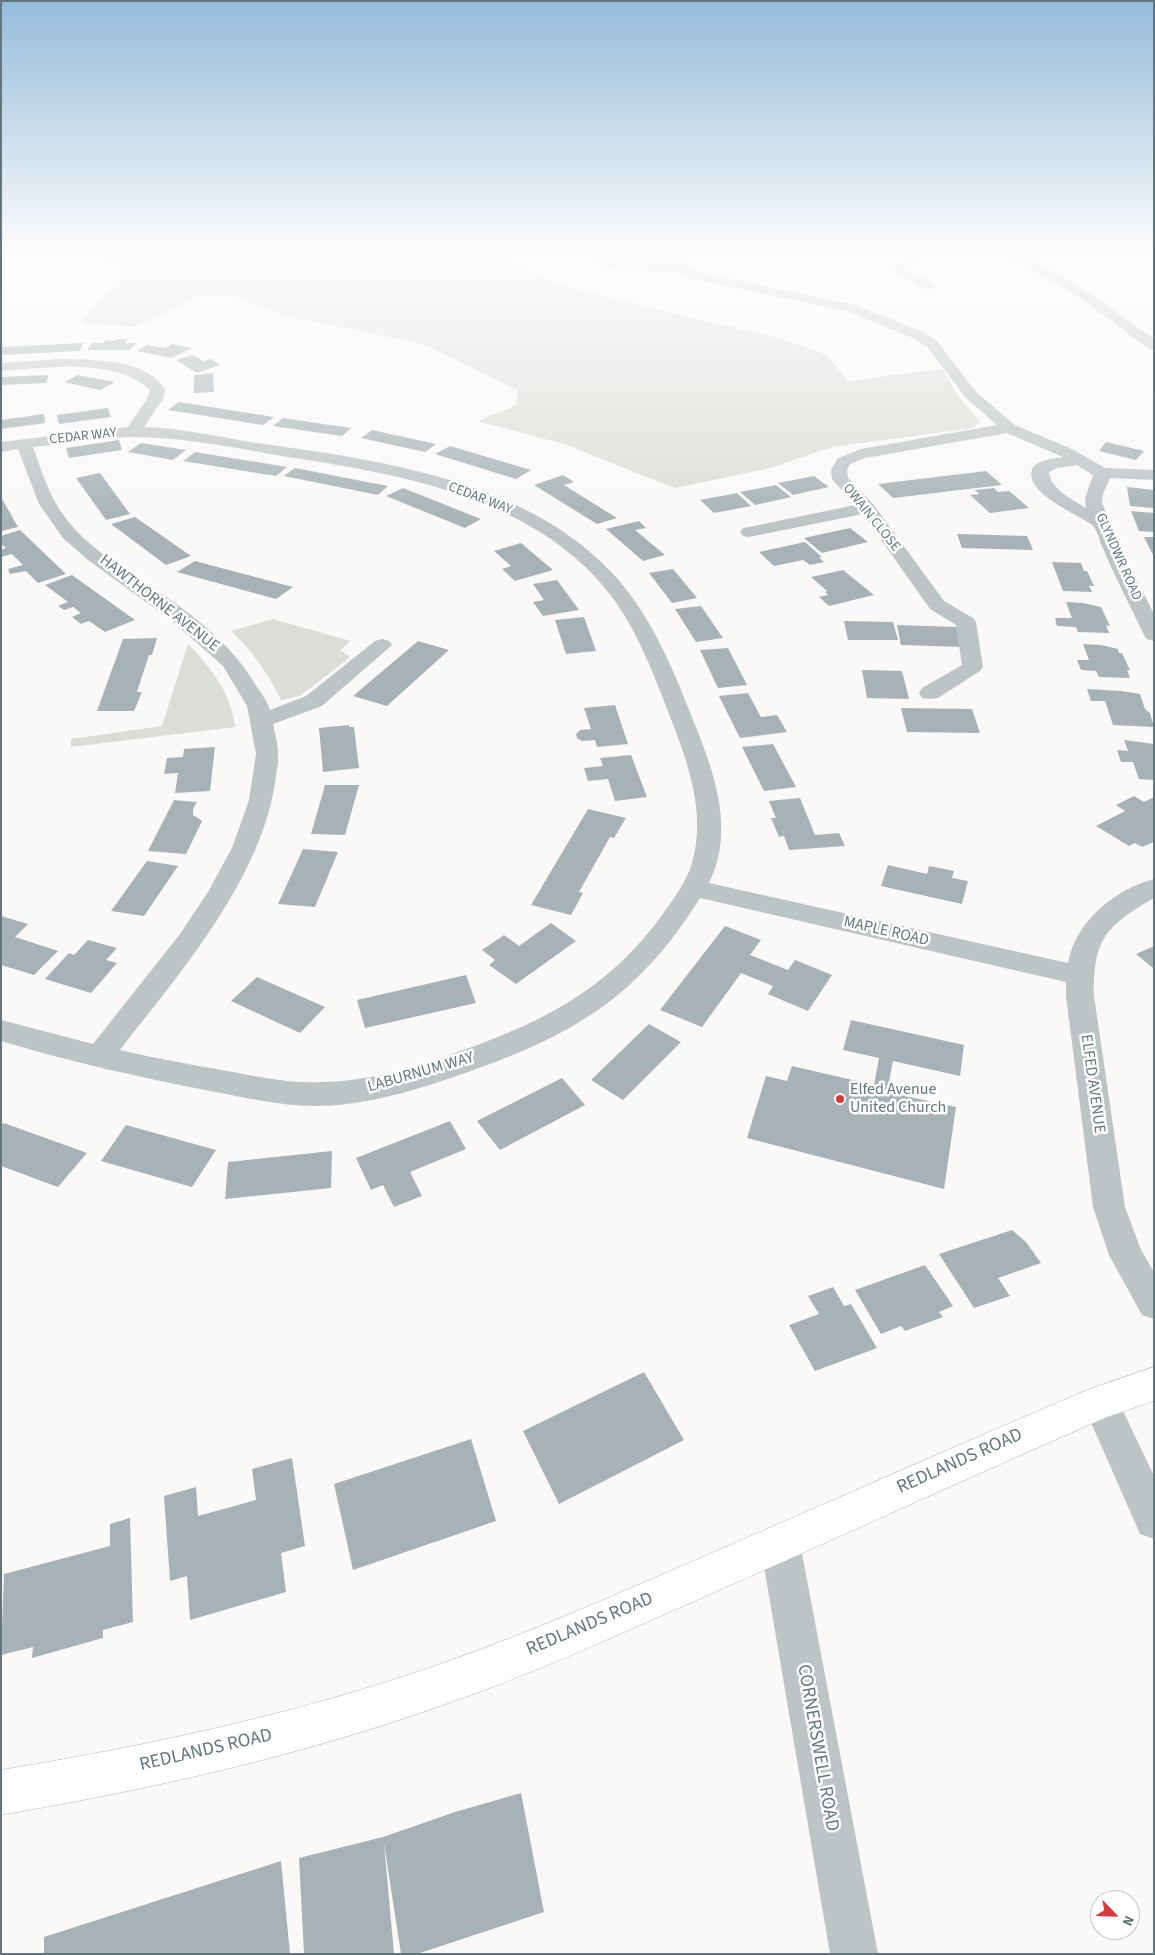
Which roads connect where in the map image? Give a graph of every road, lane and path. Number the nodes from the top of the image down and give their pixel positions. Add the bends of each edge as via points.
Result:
1 (933, 345) edge
2 (1, 367) edge
3 (1009, 428) junction
4 (133, 432) junction
5 (24, 443) junction
6 (1, 447) edge
7 (1081, 460) junction
8 (1101, 473) junction
9 (1154, 475) edge
10 (867, 508) junction
11 (1102, 522) junction
12 (749, 532) dead end
13 (1154, 635) edge
14 (382, 645) dead end
15 (930, 693) dead end
16 (263, 720) junction
17 (1154, 887) edge
18 (693, 888) junction
19 (1080, 975) junction
20 (1, 1030) edge
21 (100, 1057) junction
22 (1154, 1304) edge
23 (1154, 1384) edge
24 (1100, 1402) junction
25 (1154, 1520) edge
26 (780, 1543) junction
27 (1, 1793) edge
28 (854, 1954) edge

1 - 3 street via 971,395
2 - 4 street via 78,364 123,369 140,375 158,389
3 - 7 street
3 - 10 street, OWAIN CLOSE via 851,458 839,470 840,479
4 - 5 street, CEDAR WAY
4 - 18 street, CEDAR WAY via 330,458 449,486 532,520 593,565 617,591 647,639 702,774 708,808 708,836 705,862
5 - 6 street, CEDAR WAY
5 - 16 street, HAWTHORNE AVENUE via 35,479 60,523 78,542 164,604 228,658 259,707
7 - 8 street
7 - 11 street via 1045,466 1040,470 1040,479 1077,511
8 - 9 street
8 - 11 street, GLYNDWR ROAD via 1093,503
10 - 12 street
10 - 15 street, OWAIN CLOSE via 937,605 966,622 973,667
11 - 13 street, GLYNDWR ROAD
14 - 16 street via 314,701
16 - 21 street, HAWTHORNE AVENUE via 268,766 265,785 258,814 234,870 193,934
17 - 19 street, ELFED AVENUE via 1100,924 1084,949
18 - 19 street, MAPLE ROAD
18 - 21 street, LABURNUM WAY via 656,944 588,1005 518,1041 407,1080 349,1092 282,1092
19 - 22 street, ELFED AVENUE via 1080,996 1109,1207 1126,1255
20 - 21 street, LABURNUM WAY
23 - 24 main road, REDLANDS ROAD
24 - 25 street
24 - 26 main road, REDLANDS ROAD
26 - 27 main road, REDLANDS ROAD via 561,1638 445,1683 355,1712 218,1751
26 - 28 street, CORNERSWELL ROAD

